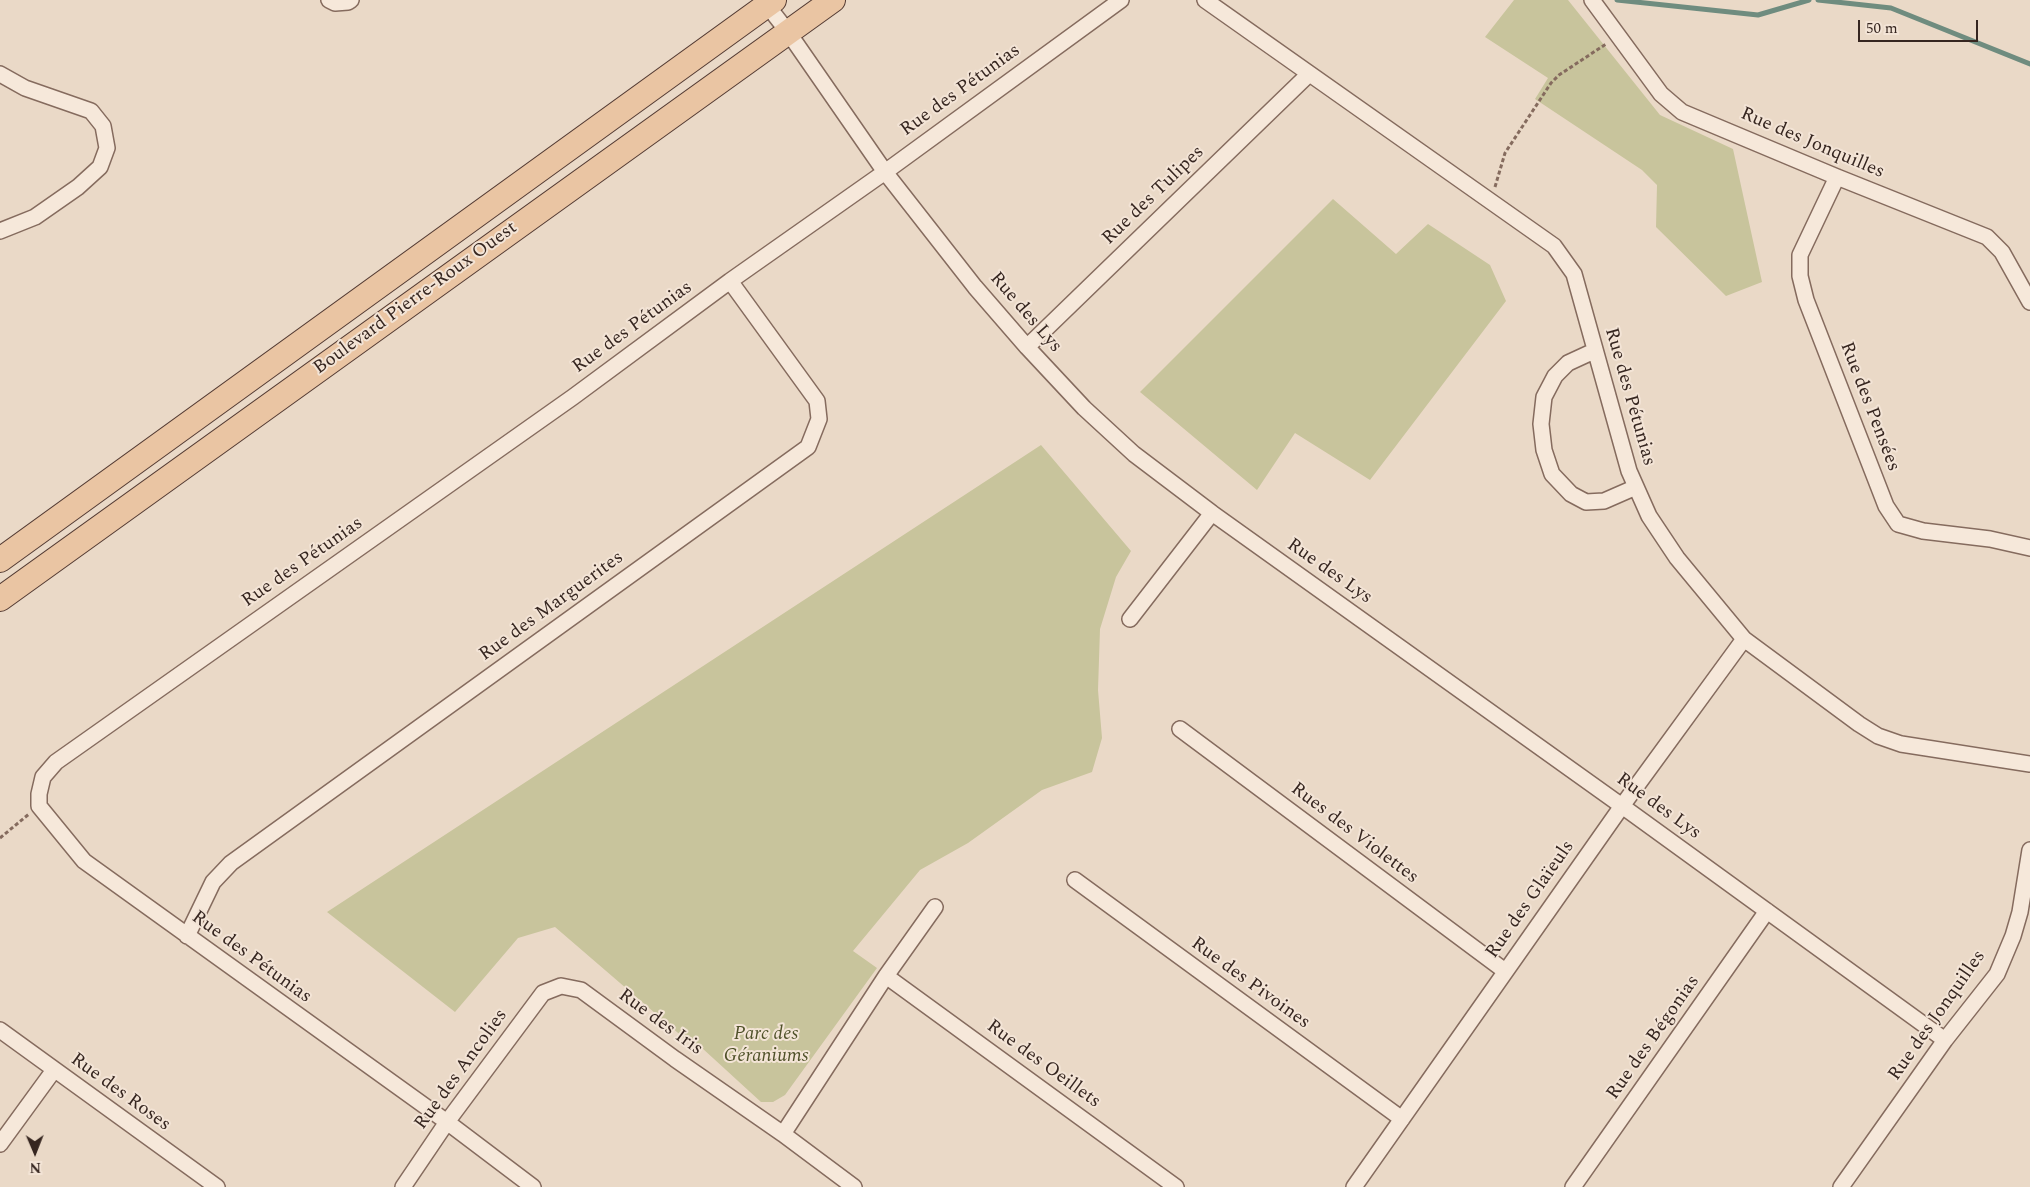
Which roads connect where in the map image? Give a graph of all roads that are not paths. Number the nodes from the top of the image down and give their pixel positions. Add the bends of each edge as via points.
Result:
1 (329, 0) edge
2 (351, 0) edge
3 (833, 0) edge
4 (1121, 0) edge
5 (1205, 0) edge
6 (1592, 0) edge
7 (768, 2) edge
8 (788, 32) junction
9 (0, 74) edge
10 (1309, 74) junction
11 (885, 172) junction
12 (1837, 177) junction
13 (0, 231) edge
14 (730, 281) junction
15 (2030, 302) edge
16 (1027, 347) junction
17 (1594, 352) junction
18 (1636, 487) junction
19 (1212, 513) junction
20 (2030, 548) edge
21 (0, 560) edge
22 (0, 599) edge
23 (1130, 619) dead end
24 (1744, 639) junction
25 (1180, 729) dead end
26 (2030, 764) edge
27 (1622, 806) junction
28 (2030, 850) edge
29 (1075, 880) dead end
30 (935, 907) dead end
31 (1767, 911) junction
32 (187, 936) junction
33 (1505, 971) junction
34 (886, 976) junction
35 (561, 986) joint
36 (0, 1030) edge
37 (1945, 1040) junction
38 (54, 1070) junction
39 (1402, 1119) junction
40 (447, 1122) junction
41 (783, 1134) junction
42 (0, 1144) edge
43 (217, 1187) edge
44 (403, 1187) edge
45 (533, 1187) edge
46 (854, 1187) edge
47 (1176, 1187) edge
48 (1354, 1187) edge
49 (1573, 1187) edge
50 (1841, 1187) edge

1 - 2 street via 335,3
3 - 8 main road, Boulevard Pierre-Roux Ouest
4 - 11 street, Rue des Pétunias
5 - 10 street, Rue des Pétunias
6 - 12 street, Rue des Jonquilles via 1661,94 1682,112
7 - 8 street, Rue des Lys
7 - 21 main road, Boulevard Pierre-Roux Ouest
8 - 11 street, Rue des Lys
8 - 22 main road, Boulevard Pierre-Roux Ouest
9 - 13 street via 25,88 91,111 103,126 107,148 100,167 78,187 35,217
10 - 16 street, Rue des Tulipes
10 - 17 street, Rue des Pétunias via 1554,246 1574,274
11 - 14 street, Rue des Pétunias
11 - 16 street, Rue des Lys via 975,287
12 - 15 street, Rue des Jonquilles via 1987,236 2002,252
12 - 20 street, Rue des Pensées via 1800,255 1800,276 1806,300 1886,506 1898,524 1922,531 1990,539
14 - 32 street, Rue des Marguerites via 817,401 819,419 808,447 231,863 213,882
14 - 32 street, Rue des Pétunias via 574,397 56,762 43,776 39,806 84,861
16 - 19 street, Rue des Lys via 1084,408 1134,454
17 - 18 street, Rue des Pétunias
17 - 18 street via 1568,363 1554,376 1544,397 1540,424 1544,450 1552,474 1570,494 1586,502 1604,501
18 - 24 street, Rue des Pétunias via 1648,516 1677,558
19 - 23 street
19 - 27 street, Rue des Lys
24 - 26 street, Rue des Pétunias via 1878,736 1901,744
24 - 27 street, Rue des Glaïeuls
25 - 33 street, Rues des Violettes
27 - 31 street, Rue des Lys
27 - 33 street, Rue des Glaïeuls
28 - 37 street, Rue des Jonquilles via 2020,912 1997,974
29 - 39 street, Rue des Pivoines
30 - 34 street
31 - 37 street, Rue des Lys
31 - 49 street, Rue des Bégonias
32 - 40 street, Rue des Pétunias
33 - 39 street, Rue des Glaïeuls
34 - 41 street
34 - 47 street, Rue des Oeillets
35 - 40 street, Rue des Ancolies via 543,994
35 - 41 street, Rue des Iris via 581,990
36 - 38 street, Rue des Roses
37 - 50 street, Rue des Jonquilles
38 - 42 street
38 - 43 street, Rue des Roses
39 - 48 street, Rue des Glaïeuls
40 - 44 street, Rue des Ancolies
40 - 45 street, Rue des Pétunias
41 - 46 street, Rue des Iris

